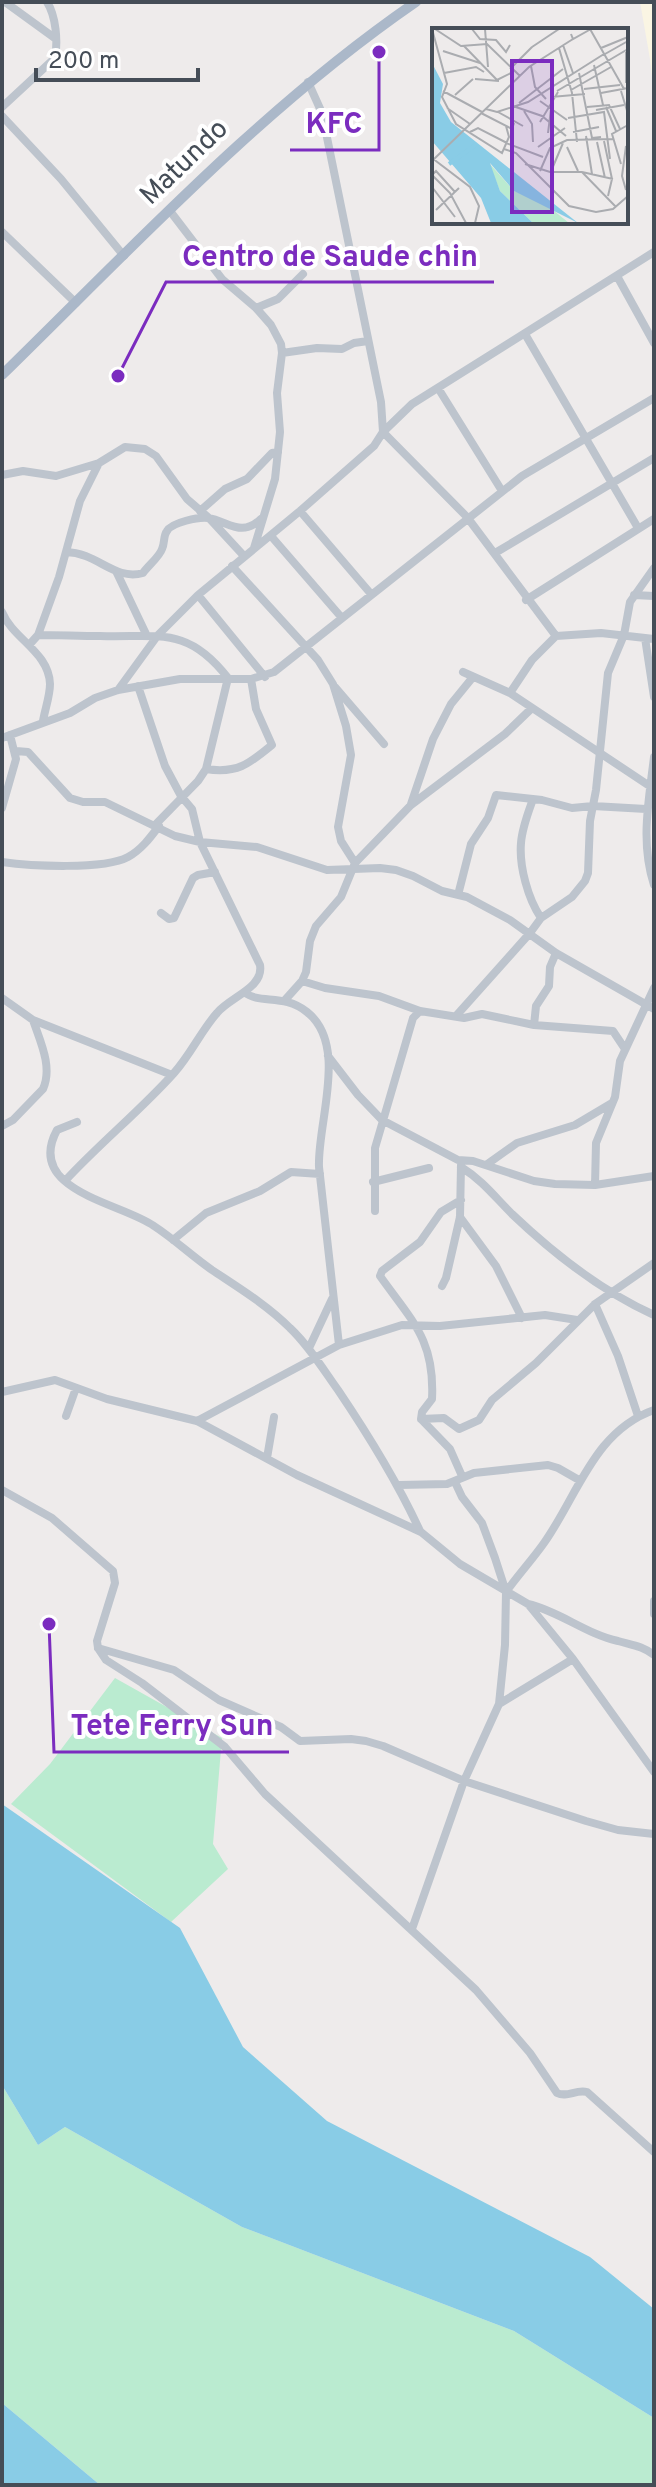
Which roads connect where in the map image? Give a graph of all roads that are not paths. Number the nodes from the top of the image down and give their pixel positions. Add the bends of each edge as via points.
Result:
1 (5, 2) edge
2 (59, 2) edge
3 (416, 2) edge
4 (50, 6) edge
5 (56, 39) junction
6 (308, 82) junction
7 (2, 107) edge
8 (2, 116) edge
9 (170, 211) junction
10 (2, 232) edge
11 (654, 252) edge
12 (124, 256) junction
13 (303, 274) dead end
14 (617, 276) junction
15 (76, 303) junction
16 (256, 308) junction
17 (525, 334) junction
18 (368, 341) junction
19 (654, 343) edge
20 (282, 353) junction
21 (2, 375) edge
22 (438, 388) junction
23 (654, 398) edge
24 (383, 432) junction
25 (587, 438) junction
26 (278, 452) junction
27 (654, 458) edge
28 (99, 463) junction
29 (2, 475) edge
30 (610, 482) junction
31 (502, 491) junction
32 (200, 511) junction
33 (300, 511) junction
34 (467, 517) junction
35 (209, 518) junction
36 (262, 518) junction
37 (654, 519) edge
38 (638, 528) junction
39 (271, 536) junction
40 (254, 548) junction
41 (66, 552) junction
42 (495, 553) junction
43 (244, 556) junction
44 (232, 566) junction
45 (654, 568) edge
46 (116, 571) junction
47 (371, 594) junction
48 (198, 595) junction
49 (634, 595) junction
50 (654, 596) edge
51 (526, 600) junction
52 (2, 612) edge
53 (342, 618) junction
54 (146, 634) junction
55 (38, 635) junction
56 (158, 635) junction
57 (624, 635) junction
58 (556, 636) junction
59 (650, 639) edge
60 (29, 645) junction
61 (305, 648) junction
62 (463, 672) dead end
63 (265, 677) junction
64 (473, 677) junction
65 (228, 678) junction
66 (251, 679) junction
67 (333, 684) junction
68 (138, 686) junction
69 (118, 690) junction
70 (510, 693) junction
71 (654, 697) edge
72 (532, 708) junction
73 (43, 721) junction
74 (6, 736) edge
75 (384, 744) dead end
76 (16, 751) junction
77 (598, 753) junction
78 (654, 757) edge
79 (206, 769) junction
80 (652, 789) edge
81 (181, 796) junction
82 (533, 799) junction
83 (411, 805) junction
84 (593, 806) junction
85 (2, 808) edge
86 (646, 809) junction
87 (157, 825) junction
88 (200, 842) junction
89 (2, 862) edge
90 (353, 866) junction
91 (215, 872) junction
92 (654, 885) edge
93 (458, 895) junction
94 (161, 913) dead end
95 (541, 918) junction
96 (530, 933) junction
97 (556, 953) junction
98 (302, 981) junction
99 (654, 988) edge
100 (244, 992) junction
101 (2, 998) edge
102 (285, 1000) junction
103 (650, 1008) edge
104 (420, 1011) junction
105 (456, 1016) junction
106 (33, 1020) junction
107 (534, 1025) junction
108 (625, 1049) junction
109 (328, 1055) junction
110 (172, 1075) junction
111 (613, 1102) junction
112 (382, 1120) junction
113 (77, 1122) dead end
114 (2, 1126) edge
115 (461, 1164) junction
116 (486, 1165) junction
117 (429, 1168) dead end
118 (320, 1174) junction
119 (654, 1176) edge
120 (65, 1181) junction
121 (373, 1182) junction
122 (595, 1185) junction
123 (461, 1200) junction
124 (375, 1211) dead end
125 (460, 1217) junction
126 (173, 1240) junction
127 (654, 1263) edge
128 (442, 1286) dead end
129 (611, 1294) junction
130 (332, 1299) junction
131 (595, 1304) junction
132 (654, 1315) edge
133 (522, 1318) junction
134 (577, 1320) junction
135 (417, 1324) junction
136 (339, 1345) junction
137 (309, 1348) junction
138 (316, 1359) junction
139 (76, 1388) junction
140 (2, 1392) edge
141 (654, 1410) edge
142 (66, 1416) dead end
143 (638, 1416) junction
144 (274, 1417) dead end
145 (421, 1419) junction
146 (197, 1421) junction
147 (267, 1458) junction
148 (459, 1479) junction
149 (579, 1480) junction
150 (399, 1485) junction
151 (2, 1490) edge
152 (421, 1532) junction
153 (506, 1592) junction
154 (654, 1601) edge
155 (528, 1604) junction
156 (654, 1614) edge
157 (98, 1648) junction
158 (654, 1655) edge
159 (573, 1659) junction
160 (499, 1704) junction
161 (654, 1772) edge
162 (464, 1781) junction
163 (654, 1834) edge
164 (412, 1929) junction
165 (654, 2152) edge

1 - 5 street
2 - 4 street
3 - 6 main road, Matundo
4 - 5 street
5 - 7 street via 52,62
6 - 9 main road, Matundo
6 - 18 street via 322,113
8 - 12 street
9 - 12 main road, Matundo
9 - 16 street via 229,288
10 - 15 street
11 - 14 street
12 - 15 main road, Matundo
13 - 16 street via 278,299
14 - 17 street
14 - 19 street
15 - 21 main road, Matundo
16 - 20 street via 271,325
17 - 22 street
17 - 25 street
18 - 20 street via 342,349
18 - 24 street
20 - 26 street
22 - 24 street
22 - 31 street
23 - 25 street
24 - 33 street
24 - 34 street
25 - 30 street
25 - 31 street
26 - 32 street
26 - 36 street
27 - 30 street
28 - 29 street via 56,476 23,471
28 - 32 street via 125,447 145,449 163,463
28 - 41 street via 76,511
30 - 38 street
30 - 42 street
31 - 34 street
32 - 35 street
33 - 39 street
33 - 47 street
34 - 42 street
34 - 47 street
35 - 36 street via 242,527
35 - 43 street
35 - 46 street via 168,528 162,549 143,573
36 - 40 street
37 - 38 street
38 - 51 street
39 - 40 street
39 - 53 street
40 - 43 street
41 - 46 street via 87,555
41 - 55 street
42 - 51 street
43 - 44 street
44 - 48 street
44 - 61 street
45 - 49 street
46 - 54 street
47 - 53 street
48 - 56 street
48 - 63 street
49 - 50 street
49 - 57 street
51 - 58 street
52 - 60 street
53 - 61 street
54 - 55 street
54 - 56 street
55 - 60 street
56 - 65 street via 190,643
56 - 69 street
57 - 58 street
57 - 59 street
57 - 77 street via 608,673
58 - 70 street
59 - 71 street
60 - 73 street via 48,672
61 - 63 street
61 - 67 street
62 - 64 street
63 - 66 street
64 - 70 street
64 - 83 street via 433,739
65 - 66 street
65 - 68 street
65 - 79 street
66 - 79 street via 256,709 272,745 241,768
67 - 75 street
67 - 90 street via 351,755 338,827
68 - 69 street
68 - 81 street
69 - 73 street
70 - 72 street
72 - 77 street
72 - 83 street
73 - 74 street
74 - 76 street
76 - 85 street
76 - 87 street via 28,752 70,798 105,802
77 - 80 street
77 - 84 street
78 - 80 street
79 - 81 street
80 - 86 street
81 - 87 street
81 - 88 street via 192,809
82 - 84 street via 572,808
82 - 93 street via 494,796 488,818 471,842
82 - 95 street via 521,843 522,860
83 - 90 street
84 - 86 street
84 - 95 street via 585,881
86 - 92 street
87 - 88 street
87 - 89 street via 143,846 123,860 54,866
88 - 90 street via 257,847 320,868
88 - 91 street
90 - 93 street via 396,870
90 - 98 street via 341,897 316,926
91 - 94 street via 193,878 174,918
91 - 100 street via 260,965 258,980
93 - 96 street
95 - 96 street
96 - 97 street
96 - 105 street
97 - 103 street
97 - 107 street
98 - 102 street
98 - 104 street via 379,996
99 - 103 street
100 - 102 street
100 - 110 street via 216,1014
101 - 106 street
102 - 109 street via 310,1014
103 - 108 street
104 - 105 street
104 - 112 street via 413,1018
105 - 107 street via 482,1014
106 - 110 street
106 - 114 street via 46,1082
107 - 108 street via 613,1031
108 - 111 street
109 - 112 street
109 - 118 street via 330,1087 319,1144
110 - 120 street
111 - 116 street via 575,1125 520,1141
111 - 122 street via 596,1143
112 - 115 street
112 - 121 street
113 - 120 street via 57,1130 53,1140 54,1167
115 - 116 street
115 - 123 street
115 - 129 street via 548,1247
116 - 122 street via 534,1181
117 - 121 street
118 - 126 street via 287,1174 206,1213
118 - 130 street
119 - 122 street
120 - 126 street via 97,1202 142,1218
121 - 124 street
123 - 125 street
123 - 135 street via 441,1212 420,1242 380,1273
125 - 128 street
125 - 133 street via 496,1266
126 - 137 street via 248,1292
127 - 129 street
129 - 131 street
129 - 132 street
130 - 136 street
130 - 137 street
131 - 134 street
131 - 143 street
133 - 134 street
133 - 135 street
134 - 145 street via 475,1422 459,1429 444,1418
135 - 136 street
135 - 145 street via 428,1349 433,1393
136 - 138 street
137 - 138 street
138 - 146 street
138 - 150 street
139 - 140 street via 49,1380
139 - 142 street
139 - 146 street
141 - 143 street
143 - 149 street via 616,1432
144 - 147 street
145 - 148 street via 450,1449
146 - 147 street
147 - 152 street
148 - 149 street via 548,1465
148 - 150 street
148 - 153 street via 462,1497 482,1523
149 - 153 street via 545,1541
150 - 152 street
151 - 157 street via 52,1518 113,1571 115,1583
152 - 153 street
153 - 155 street
153 - 160 street
154 - 156 street
155 - 158 street
155 - 159 street
157 - 162 street via 174,1670 219,1700 300,1741 366,1741
157 - 164 street via 106,1660 225,1747 265,1794
159 - 160 street
159 - 161 street
160 - 162 street
162 - 163 street via 618,1830
162 - 164 street
164 - 165 street via 476,1990 557,2093 587,2092

